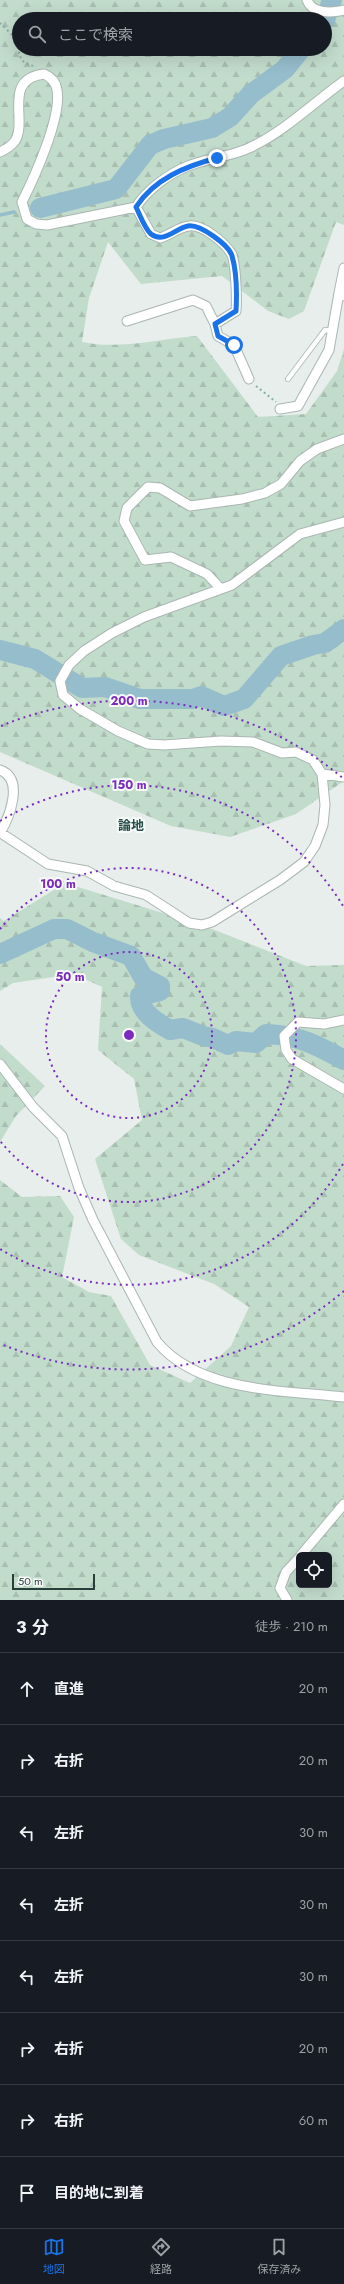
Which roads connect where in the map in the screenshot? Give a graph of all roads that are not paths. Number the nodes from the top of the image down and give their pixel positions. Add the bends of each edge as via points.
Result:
1 (307, 0) edge
2 (344, 10) edge
3 (344, 81) edge
4 (0, 152) edge
5 (136, 207) junction
6 (344, 268) edge
7 (341, 295) edge
8 (127, 322) dead end
9 (215, 324) junction
10 (333, 331) junction
11 (249, 379) road end
12 (288, 379) dead end
13 (280, 409) road end
14 (344, 439) edge
15 (344, 522) edge
16 (222, 589) junction
17 (0, 770) edge
18 (322, 774) junction
19 (344, 777) edge
20 (0, 833) edge
21 (344, 1020) edge
22 (0, 1064) edge
23 (344, 1089) edge
24 (344, 1397) edge
25 (344, 1504) edge
26 (304, 1552) edge
27 (296, 1562) edge
28 (287, 1600) edge

1 - 2 street via 323,12
3 - 5 street via 274,134 248,148 187,166 142,197
4 - 5 street via 15,140 22,88 31,77 44,74 50,77 57,89 58,101 53,126 22,202 27,219 36,224 47,225
5 - 9 street via 151,234 160,238 187,226 196,226 209,232 232,254 236,311
6 - 7 street
7 - 10 street
8 - 9 street via 193,300 206,306
9 - 11 street via 218,336 234,345
10 - 12 lane via 325,330
10 - 13 street via 329,350 298,406
14 - 16 street via 311,453 300,461 282,484 265,493 226,502 190,506 160,488 148,487 127,508 124,521 145,560 171,557 207,574
15 - 16 street via 300,534 232,585
16 - 18 street via 144,617 93,644 63,673 60,681 63,695 80,709 118,731 148,744 253,742 282,753 303,754 313,760
17 - 20 street via 12,779 13,788 12,805
18 - 19 street
18 - 20 street via 325,806 323,825 315,846 304,862 212,922 202,925 189,923 146,895 114,886 87,871 48,864
21 - 23 street via 324,1024 298,1022 284,1036 284,1044 292,1059
22 - 24 street via 33,1107 62,1136 93,1220 157,1342 168,1355 188,1369 216,1379 285,1392
25 - 26 street
27 - 28 street via 282,1579 280,1588

